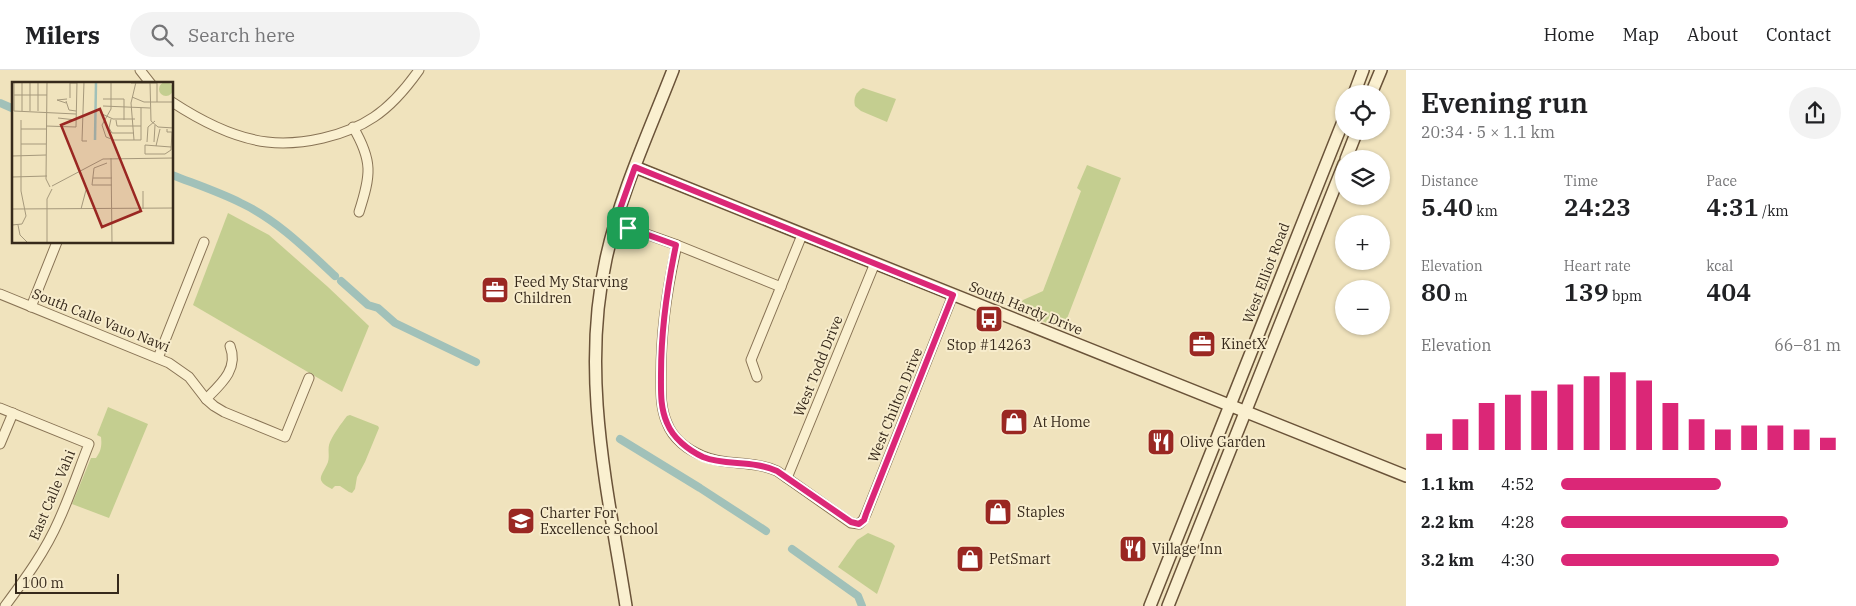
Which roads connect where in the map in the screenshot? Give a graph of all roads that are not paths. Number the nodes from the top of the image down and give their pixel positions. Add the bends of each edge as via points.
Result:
1 (140, 70) edge
2 (419, 70) edge
3 (673, 70) edge
4 (1363, 70) edge
5 (1381, 70) edge
6 (149, 82) edge
7 (1357, 85) edge
8 (1375, 85) edge
9 (174, 103) edge
10 (353, 127) junction
11 (1335, 140) edge
12 (635, 167) junction
13 (1335, 187) edge
14 (359, 212) dead end
15 (615, 223) junction
16 (802, 235) junction
17 (204, 242) dead end
18 (56, 244) edge
19 (676, 245) junction
20 (875, 263) junction
21 (781, 287) junction
22 (0, 294) edge
23 (953, 295) junction
24 (31, 307) junction
25 (230, 346) dead end
26 (158, 358) junction
27 (757, 377) dead end
28 (309, 378) dead end
29 (206, 399) junction
30 (1230, 406) junction
31 (0, 408) edge
32 (1245, 412) junction
33 (13, 413) junction
34 (0, 444) edge
35 (1406, 476) edge
36 (788, 478) junction
37 (5, 606) edge
38 (626, 606) edge
39 (1150, 606) edge
40 (1168, 606) edge

1 - 6 street
2 - 10 street via 386,107
3 - 12 street
4 - 7 street
5 - 8 street
9 - 10 street via 196,118 238,135 268,142 328,137
10 - 14 street via 368,159 369,176
11 - 30 street, West Elliot Road
12 - 15 street
12 - 16 street, South Hardy Drive
13 - 32 street
15 - 19 street
15 - 38 street via 596,320 594,373 598,426
16 - 20 street, South Hardy Drive
16 - 21 street
17 - 26 street
18 - 24 street
19 - 21 street
19 - 36 street via 661,343 661,404 667,424 688,449 704,458 765,465
20 - 23 street, South Hardy Drive
20 - 36 street, West Todd Drive
21 - 27 street via 751,360
22 - 24 street, South Calle Vauo Nawi
23 - 30 street, South Hardy Drive
23 - 36 street, West Chilton Drive via 864,520 859,524 846,519
24 - 26 street, South Calle Vauo Nawi
25 - 29 street via 234,356 230,371 224,382
26 - 29 street, South Calle Vauo Nawi via 189,377
28 - 29 street, South Calle Vauo Nawi via 285,437 224,412
30 - 32 street, South Hardy Drive
30 - 39 street, West Elliot Road
31 - 33 street
32 - 35 street, South Hardy Drive
32 - 40 street
33 - 34 street
33 - 37 street, East Calle Vahi via 89,444 59,520 34,566

